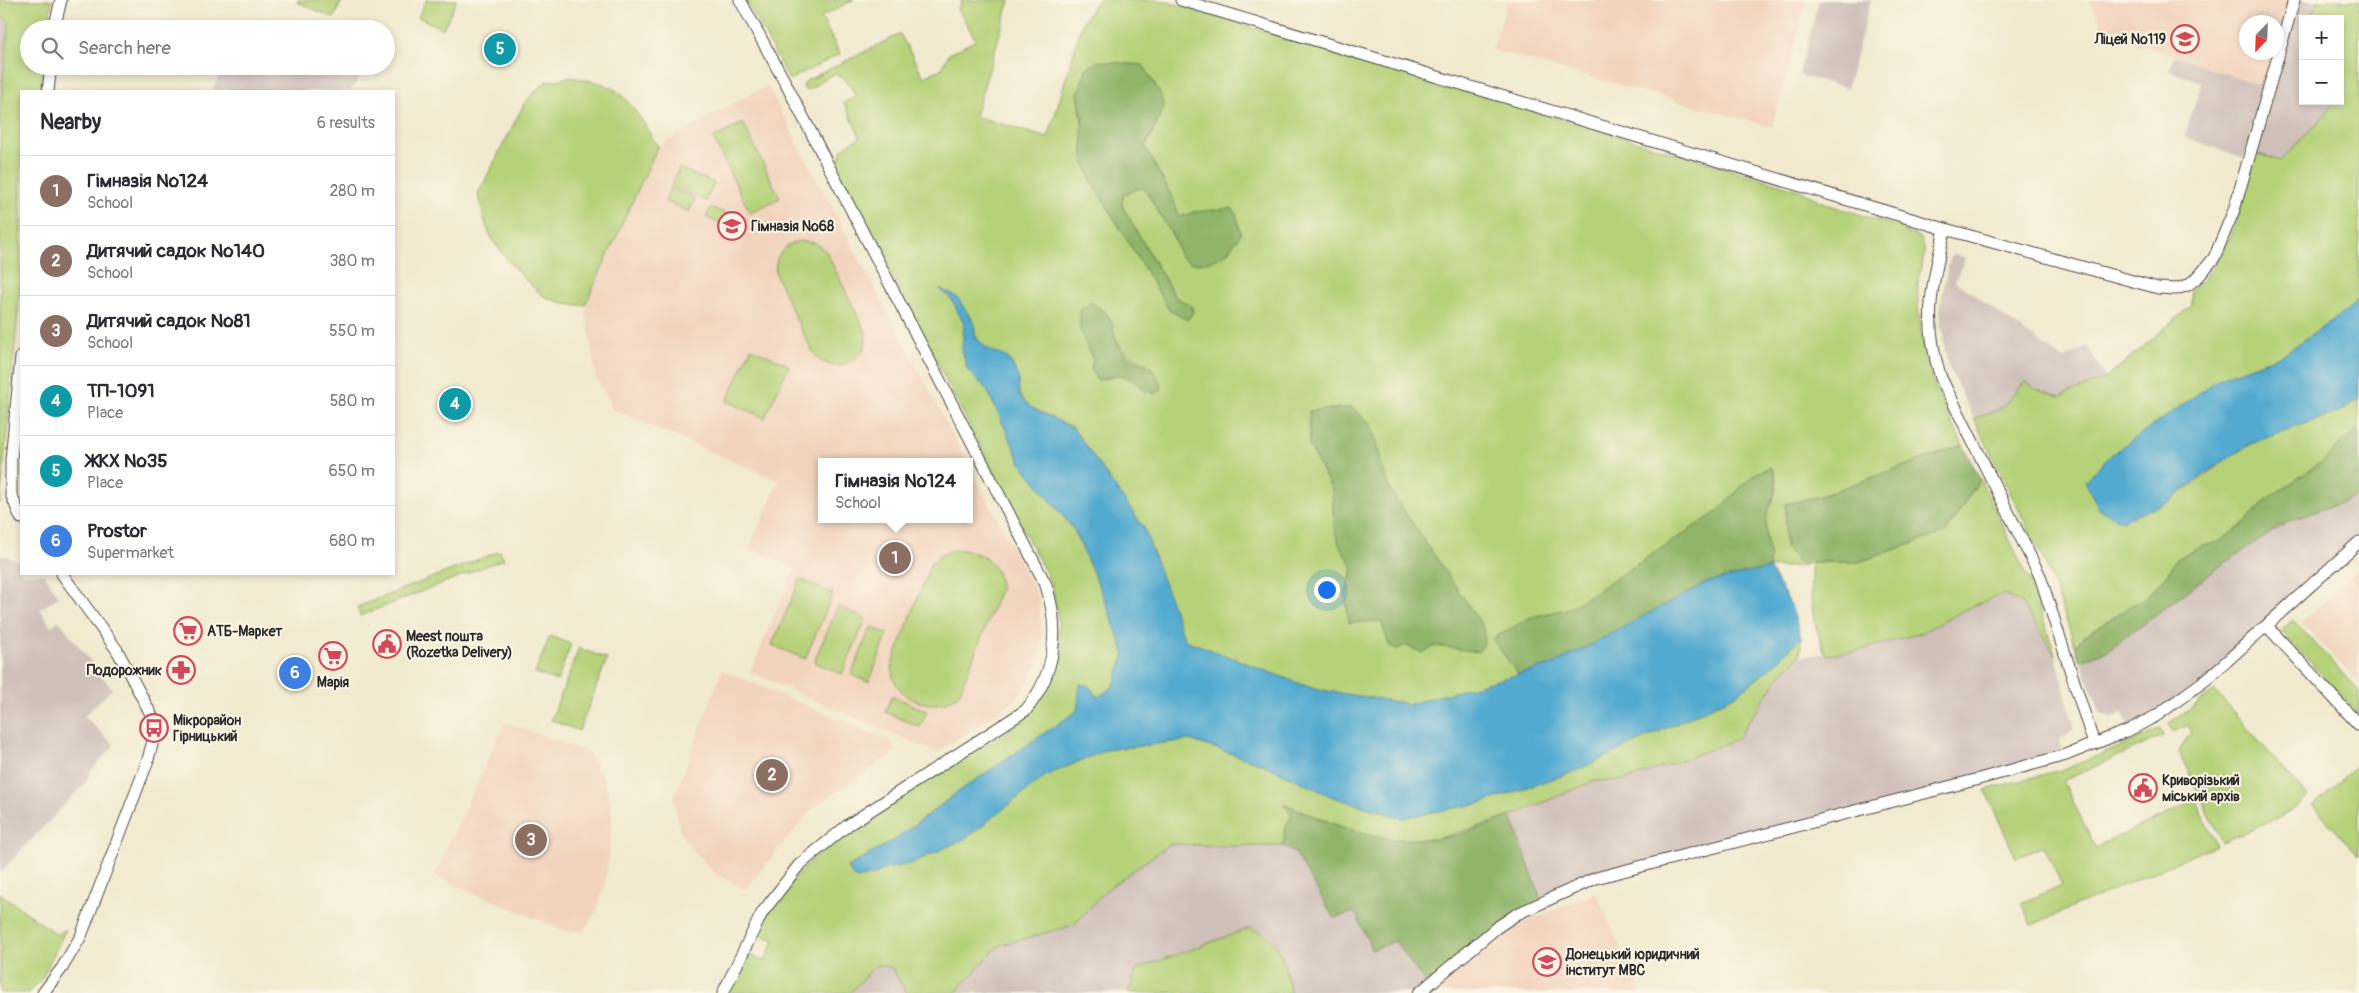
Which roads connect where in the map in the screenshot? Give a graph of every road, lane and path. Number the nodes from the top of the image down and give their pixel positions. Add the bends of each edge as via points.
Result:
1 (60, 0) edge
2 (740, 0) edge
3 (1182, 0) edge
4 (2294, 0) edge
5 (56, 20) edge
6 (50, 75) edge
7 (48, 90) edge
8 (1945, 229) junction
9 (20, 367) edge
10 (20, 516) edge
11 (2359, 542) edge
12 (63, 575) edge
13 (2267, 626) junction
14 (2359, 725) edge
15 (2094, 744) junction
16 (43, 993) edge
17 (723, 993) edge
18 (1419, 993) edge

1 - 5 street
2 - 17 street via 1046,585 1053,606 1055,643 1045,680 1026,710 848,825 798,865 762,913
3 - 8 street
4 - 8 street via 2231,218 2214,258 2188,285 2176,289 2136,284
6 - 7 street
8 - 15 street via 1930,299 1934,356 1941,378 2040,576
9 - 10 street via 11,460 11,494
11 - 13 street
12 - 16 street via 117,650 153,718 154,728 147,764 81,936
13 - 14 street
13 - 15 street via 2206,679 2156,716
15 - 18 street via 2066,755 1922,795 1596,878 1516,914

